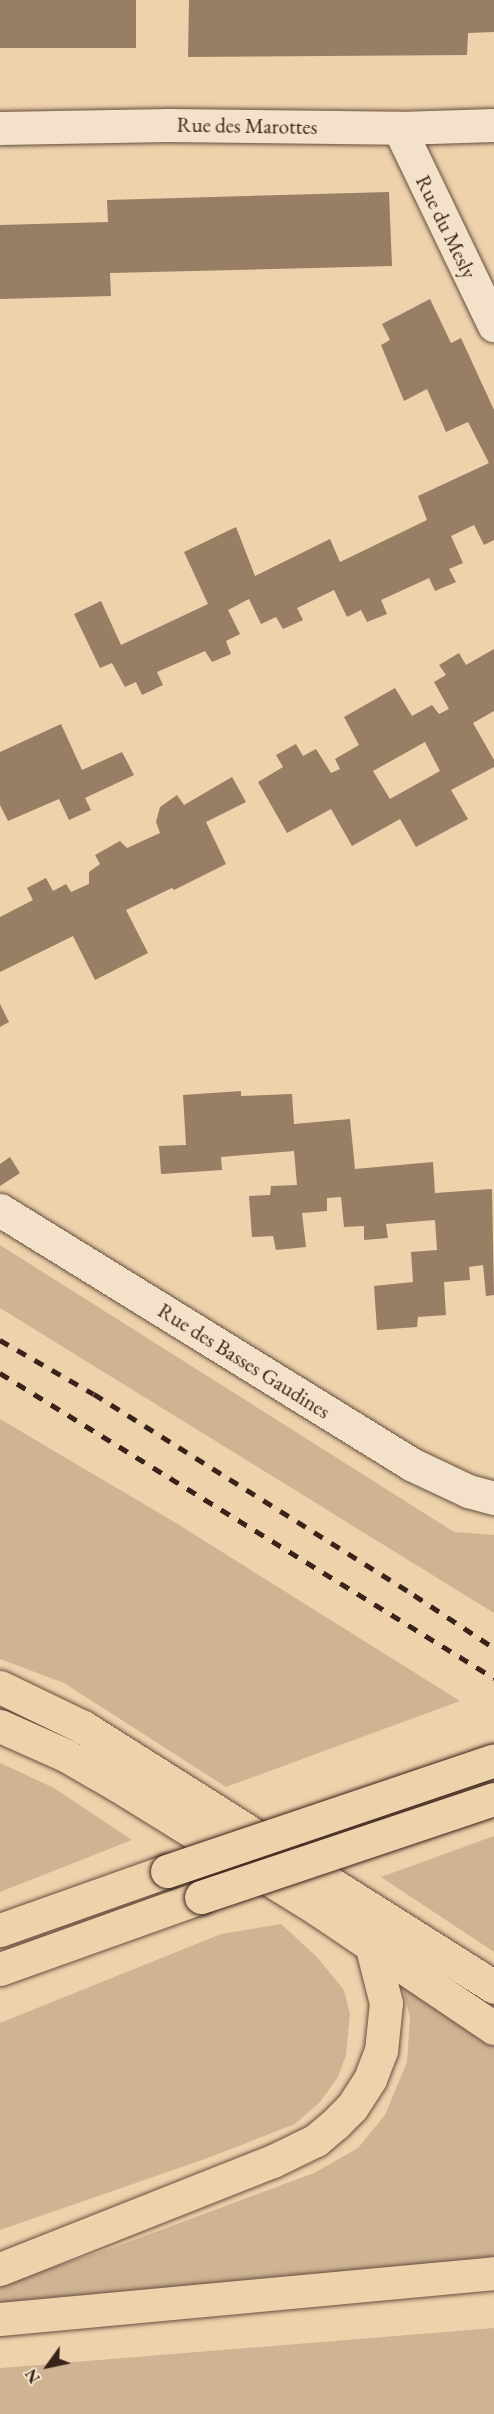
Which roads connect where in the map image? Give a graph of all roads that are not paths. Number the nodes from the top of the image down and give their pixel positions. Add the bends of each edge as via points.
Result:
1 (494, 125) edge
2 (0, 128) edge
3 (399, 128) junction
4 (494, 325) edge
5 (0, 1210) edge
6 (494, 1498) edge
7 (0, 1687) edge
8 (0, 1726) edge
9 (494, 1760) edge
10 (494, 1799) edge
11 (0, 1930) edge
12 (372, 1948) junction
13 (0, 1969) edge
14 (494, 1987) edge
15 (494, 2028) edge
16 (0, 2269) edge
17 (494, 2273) edge
18 (0, 2319) edge

1 - 3 street, Rue des Marottes
2 - 3 street, Rue des Marottes
3 - 4 street, Rue du Mesly
5 - 6 street, Rue des Basses Gaudines via 411,1464 468,1491
7 - 14 main road via 93,1734
8 - 12 main road via 67,1756 119,1786 319,1910
9 - 11 main road, bridge
10 - 13 main road, bridge
12 - 15 main road
12 - 16 main road via 386,2003 381,2051 370,2079 335,2124 316,2140 273,2161
17 - 18 main road

